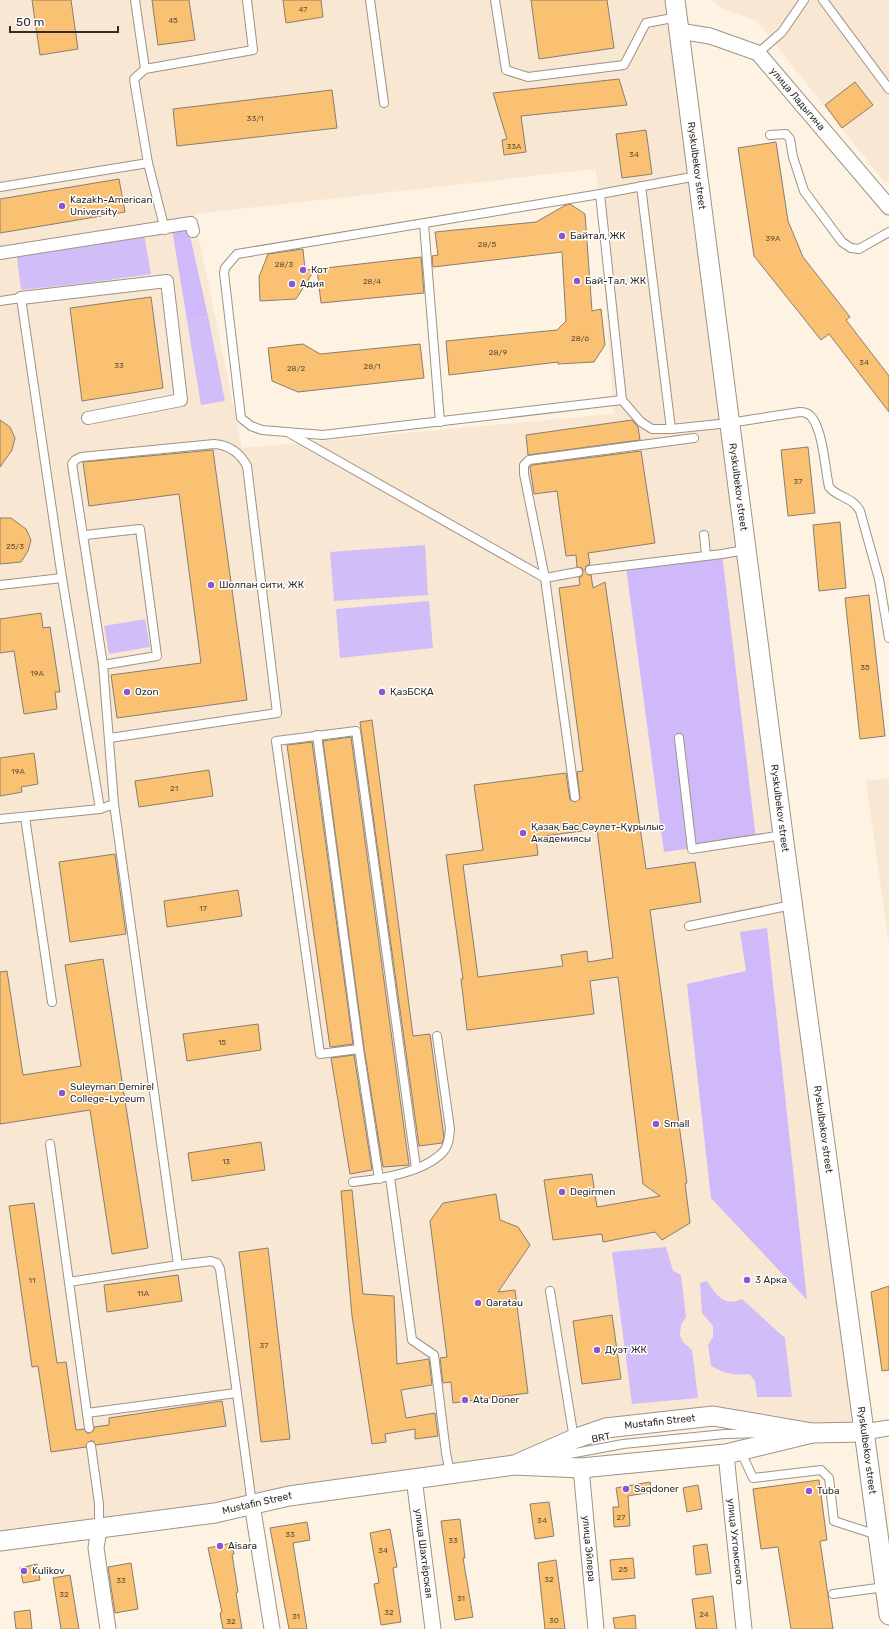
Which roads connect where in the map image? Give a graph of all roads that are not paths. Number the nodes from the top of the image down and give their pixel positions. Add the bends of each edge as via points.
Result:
1 (135, 0) edge
2 (247, 0) edge
3 (370, 0) edge
4 (495, 0) edge
5 (804, 0) edge
6 (823, 0) edge
7 (677, 16) edge
8 (758, 53) junction
9 (145, 69) junction
10 (889, 89) edge
11 (384, 103) dead end
12 (770, 135) dead end
13 (148, 163) junction
14 (697, 176) junction
15 (641, 186) junction
16 (0, 187) edge
17 (600, 194) junction
18 (889, 207) edge
19 (424, 224) junction
20 (165, 229) junction
21 (193, 231) dead end
22 (889, 232) edge
23 (0, 253) edge
24 (21, 298) junction
25 (0, 301) edge
26 (622, 400) junction
27 (88, 418) dead end
28 (440, 422) junction
29 (729, 423) junction
30 (671, 429) junction
31 (285, 431) junction
32 (694, 438) dead end
33 (704, 535) dead end
34 (85, 536) junction
35 (745, 550) junction
36 (706, 555) junction
37 (590, 570) dead end
38 (578, 572) dead end
39 (62, 578) junction
40 (545, 578) junction
41 (0, 585) edge
42 (889, 638) edge
43 (103, 665) junction
44 (317, 735) junction
45 (110, 738) junction
46 (679, 738) dead end
47 (575, 797) dead end
48 (114, 804) junction
49 (100, 809) junction
50 (25, 817) junction
51 (0, 819) edge
52 (783, 835) junction
53 (792, 906) junction
54 (689, 926) dead end
55 (52, 1002) dead end
56 (437, 1036) dead end
57 (359, 1049) junction
58 (50, 1144) dead end
59 (416, 1168) junction
60 (390, 1177) junction
61 (378, 1179) junction
62 (353, 1182) dead end
63 (178, 1265) junction
64 (69, 1282) junction
65 (550, 1291) dead end
66 (236, 1393) junction
67 (86, 1413) junction
68 (89, 1428) dead end
69 (889, 1428) edge
70 (864, 1432) junction
71 (812, 1433) junction
72 (574, 1439) junction
73 (91, 1446) dead end
74 (734, 1453) junction
75 (514, 1465) junction
76 (581, 1468) junction
77 (450, 1473) junction
78 (414, 1478) junction
79 (252, 1504) junction
80 (99, 1529) junction
81 (878, 1535) junction
82 (0, 1541) edge
83 (887, 1587) edge
84 (833, 1594) dead end
85 (889, 1615) edge
86 (108, 1629) edge
87 (272, 1629) edge
88 (433, 1629) edge
89 (596, 1629) edge
90 (744, 1629) edge

1 - 9 lane
2 - 9 lane via 253,50
3 - 11 lane
4 - 7 lane via 506,70 528,77 624,65 646,23
5 - 8 lane via 782,32
6 - 10 lane
7 - 8 street via 710,36
7 - 14 street, Ryskulbekov street
8 - 18 street, улица Ладыгина
9 - 13 lane via 134,79
12 - 22 lane via 786,134 790,139 804,191 842,242 858,249
13 - 16 lane
13 - 20 lane
14 - 15 lane
14 - 29 street, Ryskulbekov street
15 - 17 lane
15 - 30 lane
17 - 19 lane
17 - 26 lane
19 - 28 lane
19 - 31 lane via 237,254 225,268 226,303 241,418 262,430
20 - 21 street via 191,223
20 - 23 street
24 - 25 lane
24 - 27 street via 167,281 181,400
24 - 39 lane
26 - 28 lane
26 - 30 lane via 641,422 652,429
28 - 31 lane via 323,435
29 - 30 lane
29 - 35 street, Ryskulbekov street
29 - 42 lane via 800,412 806,412 813,418 829,487 856,503 860,510 879,579
31 - 40 lane
32 - 40 lane via 529,460 524,465 524,474
33 - 36 lane
34 - 43 lane
34 - 43 lane via 140,529 157,656
34 - 45 lane via 72,466 77,459 214,444 231,448 247,466 277,713
35 - 36 lane
35 - 52 street, Ryskulbekov street
36 - 37 lane
38 - 40 lane
39 - 41 lane
39 - 49 lane
40 - 47 lane
43 - 45 lane
44 - 57 lane
44 - 57 lane via 276,740 320,1054
44 - 59 lane via 356,731
45 - 48 lane
46 - 52 lane via 692,849
48 - 49 lane
48 - 63 lane
49 - 50 lane
50 - 51 lane
50 - 55 lane
52 - 53 street, Ryskulbekov street
53 - 54 lane
53 - 70 street, Ryskulbekov street
56 - 59 lane via 450,1129 449,1142 444,1152
57 - 61 lane
58 - 64 lane
59 - 60 lane
60 - 61 lane
60 - 77 lane via 412,1340 434,1355
61 - 62 lane
63 - 64 lane
63 - 66 lane via 211,1261 217,1263 220,1269
64 - 67 lane
65 - 72 lane
66 - 67 lane
66 - 79 lane
67 - 68 lane
69 - 70 street
70 - 71 street, Mustafin Street
70 - 81 street, Ryskulbekov street
71 - 72 street, Mustafin Street via 713,1416 606,1428
71 - 74 street, Mustafin Street
71 - 75 lane, BRT via 725,1434 623,1444
72 - 75 street, Mustafin Street
73 - 80 lane via 99,1504
74 - 76 street, Mustafin Street
74 - 81 lane via 753,1478 821,1470 829,1478 834,1521
74 - 90 street, улица Ухтомского
75 - 76 street, Mustafin Street
75 - 77 street, Mustafin Street
76 - 89 street, улица Эйлера
77 - 78 street, Mustafin Street
78 - 79 street, Mustafin Street via 289,1496
78 - 88 street, улица Шахтёрская
79 - 80 street, Mustafin Street via 214,1513
79 - 87 street
80 - 82 street, Mustafin Street
80 - 86 street via 96,1548
81 - 83 street, Ryskulbekov street
83 - 84 lane
83 - 85 street, Ryskulbekov street

